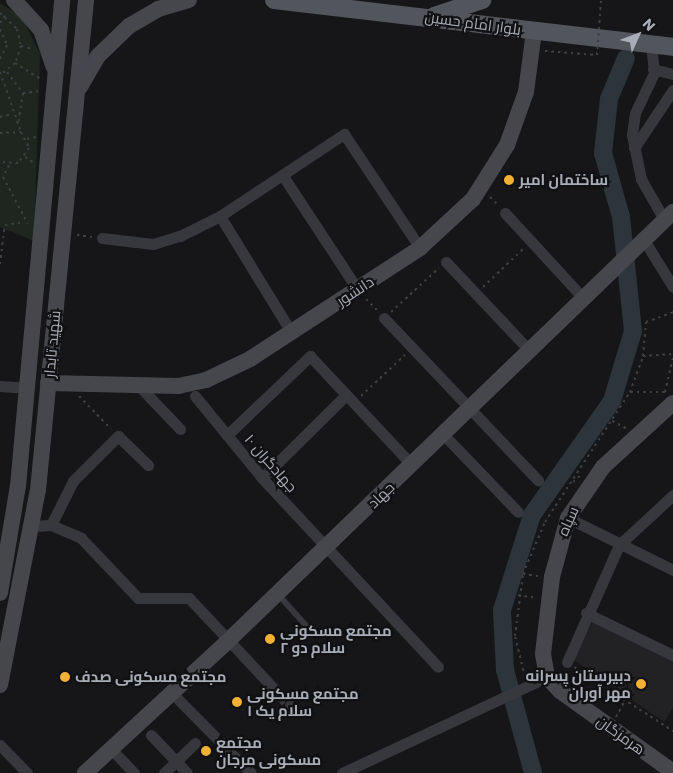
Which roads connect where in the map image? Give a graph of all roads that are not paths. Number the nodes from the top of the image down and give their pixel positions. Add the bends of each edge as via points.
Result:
1 (189, 0) edge
2 (274, 0) edge
3 (482, 0) edge
4 (11, 5) edge
5 (62, 5) edge
6 (86, 6) edge
7 (431, 17) junction
8 (534, 31) junction
9 (650, 44) junction
10 (673, 46) edge
11 (653, 69) junction
12 (673, 74) edge
13 (673, 90) edge
14 (75, 95) junction
15 (51, 97) junction
16 (634, 148) junction
17 (283, 176) junction
18 (505, 213) road end
19 (220, 216) junction
20 (669, 216) edge
21 (44, 232) junction
22 (62, 233) junction
23 (102, 238) road end
24 (641, 243) junction
25 (420, 248) junction
26 (446, 262) road end
27 (673, 286) edge
28 (358, 290) junction
29 (584, 299) junction
30 (384, 318) road end
31 (291, 332) junction
32 (530, 351) junction
33 (48, 383) junction
34 (0, 386) edge
35 (140, 387) junction
36 (26, 388) junction
37 (195, 396) dead end
38 (669, 396) edge
39 (350, 398) junction
40 (470, 409) junction
41 (180, 429) dead end
42 (444, 434) junction
43 (227, 435) junction
44 (148, 465) dead end
45 (412, 465) junction
46 (262, 478) junction
47 (538, 480) dead end
48 (672, 499) edge
49 (518, 512) dead end
50 (568, 518) junction
51 (51, 525) junction
52 (33, 526) junction
53 (619, 545) junction
54 (326, 548) junction
55 (673, 570) edge
56 (0, 592) edge
57 (278, 594) junction
58 (586, 613) junction
59 (314, 634) dead end
60 (229, 640) junction
61 (673, 655) edge
62 (567, 662) road end
63 (438, 667) dead end
64 (547, 677) junction
65 (0, 685) edge
66 (172, 693) junction
67 (293, 709) dead end
68 (151, 736) dead end
69 (195, 743) dead end
70 (0, 746) edge
71 (111, 749) junction
72 (176, 761) junction
73 (673, 772) edge
74 (27, 773) edge
75 (85, 773) edge
76 (134, 773) edge
77 (164, 773) edge
78 (187, 773) edge
79 (251, 773) edge
80 (342, 773) edge

1 - 14 street via 158,9 129,26 97,57
2 - 7 main road, بلوار امام حسین
3 - 7 main road
4 - 15 street via 42,30 54,58
5 - 6 street
5 - 15 street, شهید تابدار
6 - 14 street, شهید تابدار
7 - 8 main road, بلوار امام حسین
8 - 9 main road, بلوار امام حسین
8 - 25 street, دانشور via 516,128 482,188 457,217
9 - 10 main road, بلوار امام حسین
9 - 11 street
11 - 12 street
11 - 16 street via 633,121
13 - 16 street
14 - 22 street, شهید تابدار
15 - 21 street, شهید تابدار
16 - 20 street via 644,188
17 - 19 street
17 - 25 street via 344,134
17 - 28 street
18 - 29 street
19 - 23 street via 153,244
19 - 31 street
20 - 24 street, جهاد
21 - 22 street
21 - 36 street, شهید تابدار
22 - 33 street, شهید تابدار
24 - 27 street
24 - 29 street, جهاد
25 - 28 street, دانشور
26 - 32 street
28 - 31 street, دانشور
29 - 32 street, جهاد
30 - 40 street
31 - 35 street, دانشور via 206,380
32 - 40 street, جهاد
33 - 35 street, دانشور
33 - 52 street, شهید تابدار
34 - 36 street
35 - 41 street
36 - 56 street, شهید تابدار via 18,486
37 - 43 street, جهادگران ۱۰
38 - 50 street, سپاه via 603,466
39 - 43 street via 310,356
39 - 45 street
39 - 46 street
40 - 42 street, جهاد
40 - 47 street
42 - 45 street, جهاد
42 - 49 street
43 - 46 street, جهادگران ۱۰
44 - 51 street via 118,436 73,481
45 - 54 street, جهاد
46 - 54 street, جهادگران ۱۰
48 - 53 street
50 - 53 street
50 - 64 street, سپاه via 548,599 543,654
51 - 52 street
51 - 60 street via 81,538 138,598 189,598
52 - 65 street, شهید تابدار
53 - 55 street
53 - 58 street
54 - 57 street, جهاد
54 - 63 street, جهادگران ۱۰
57 - 59 lane
57 - 60 street, جهاد
58 - 61 street
58 - 62 street
60 - 66 street, جهاد
60 - 67 street
64 - 73 street, هرمزگان
64 - 80 street
66 - 71 street, جهاد
66 - 79 street
68 - 72 street
69 - 72 street
70 - 74 street
71 - 75 street, جهاد
71 - 76 street
72 - 77 street
72 - 78 street

